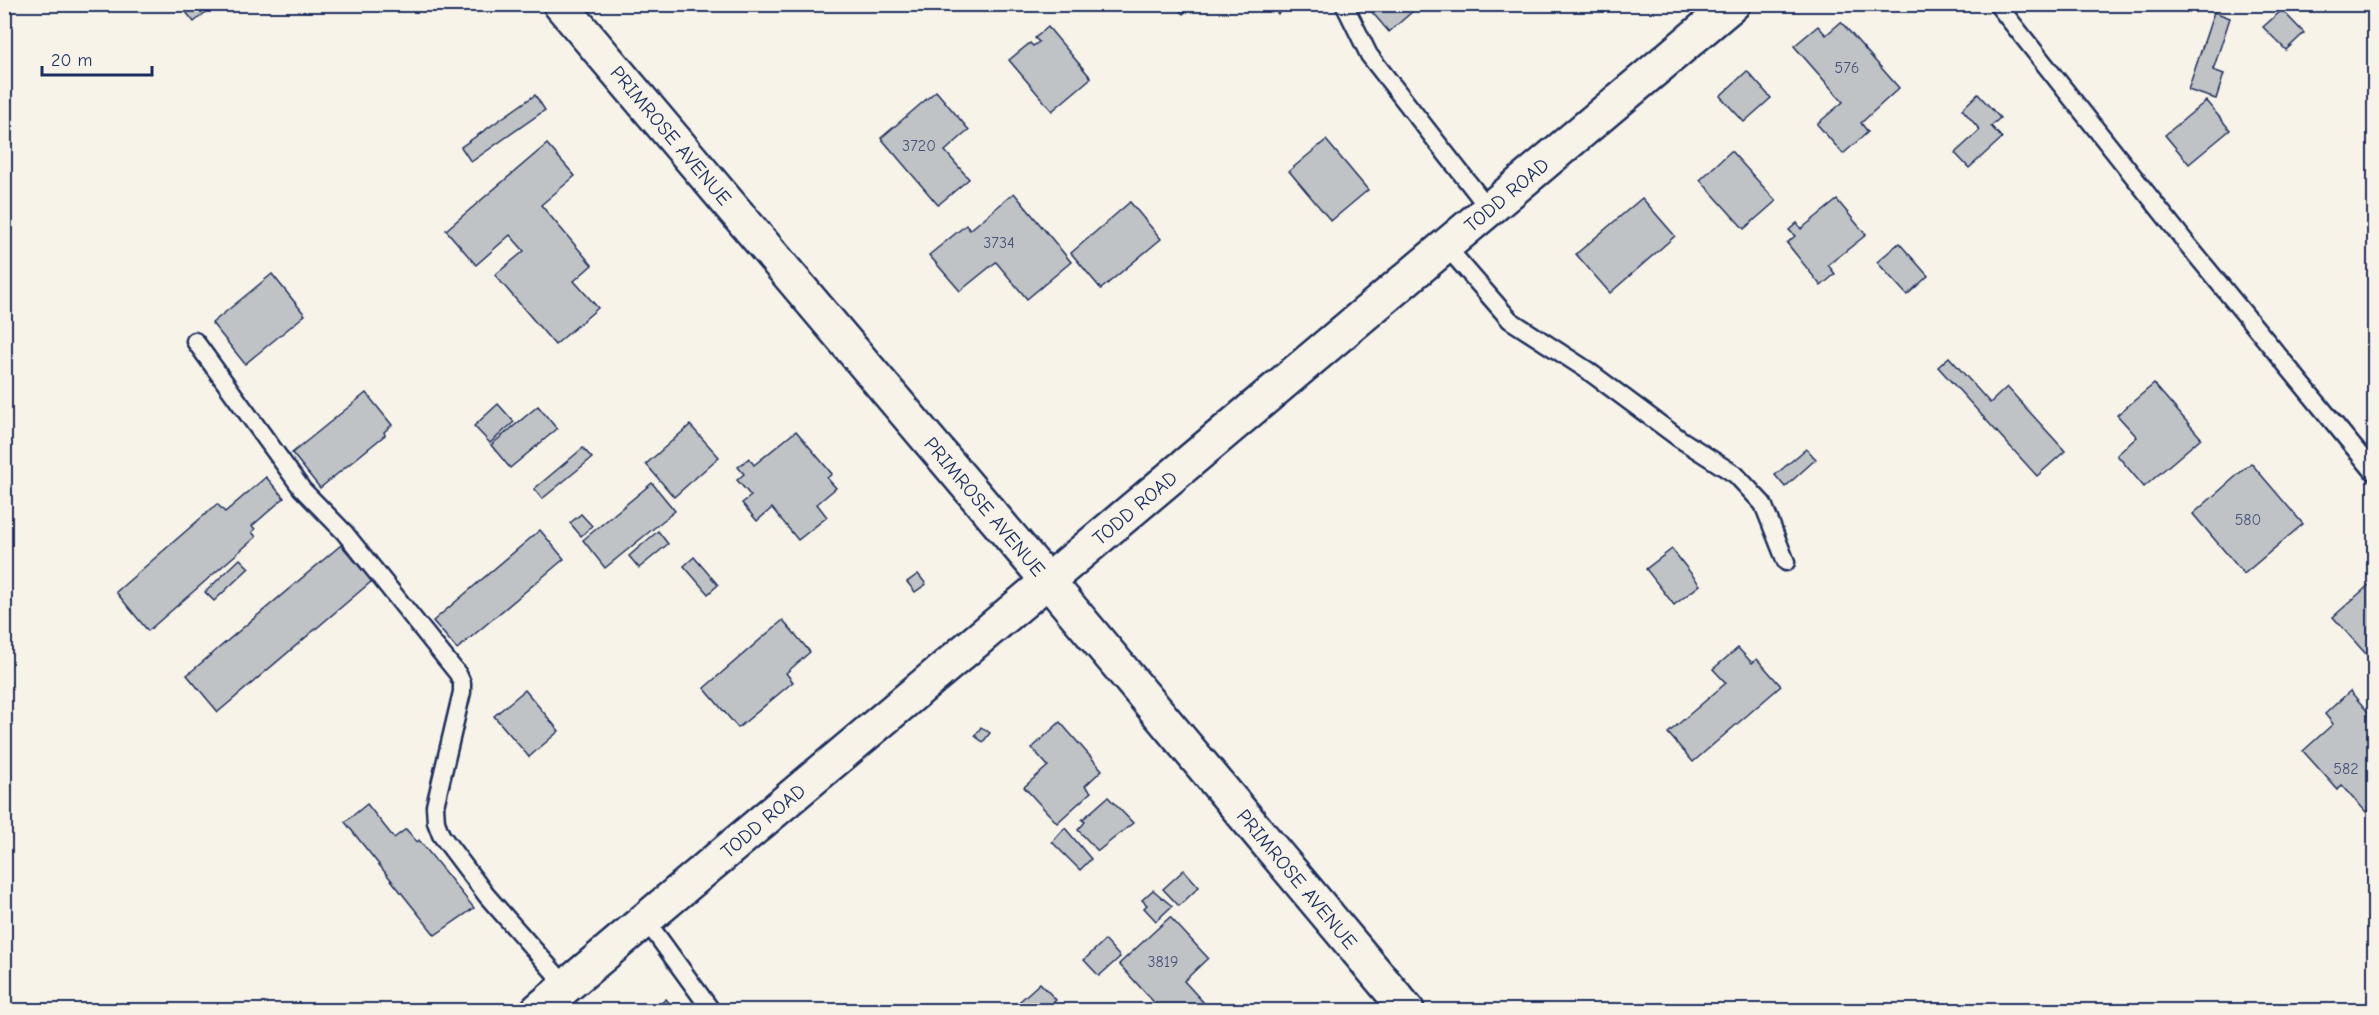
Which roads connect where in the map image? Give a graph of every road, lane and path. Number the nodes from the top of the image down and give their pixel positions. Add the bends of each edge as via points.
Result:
1 (560, 4) edge
2 (1344, 4) edge
3 (1733, 4) edge
4 (1997, 4) edge
5 (1489, 209) junction
6 (1445, 245) junction
7 (195, 341) dead end
8 (2374, 472) edge
9 (1786, 562) dead end
10 (1047, 580) junction
11 (645, 919) junction
12 (566, 986) junction
13 (538, 1011) edge
14 (711, 1011) edge
15 (1407, 1011) edge

1 - 10 main road, PRIMROSE AVENUE
2 - 5 lane via 1369,55
3 - 5 main road, TODD ROAD
4 - 8 lane
5 - 6 main road, TODD ROAD
6 - 9 lane via 1510,320 1736,475 1763,504
6 - 10 main road, TODD ROAD
7 - 12 lane via 302,489 345,532 458,674 462,692 435,806 436,822 441,835 487,896
10 - 11 main road, TODD ROAD
10 - 15 main road, PRIMROSE AVENUE
11 - 12 main road, TODD ROAD
11 - 14 lane
12 - 13 main road, TODD ROAD

